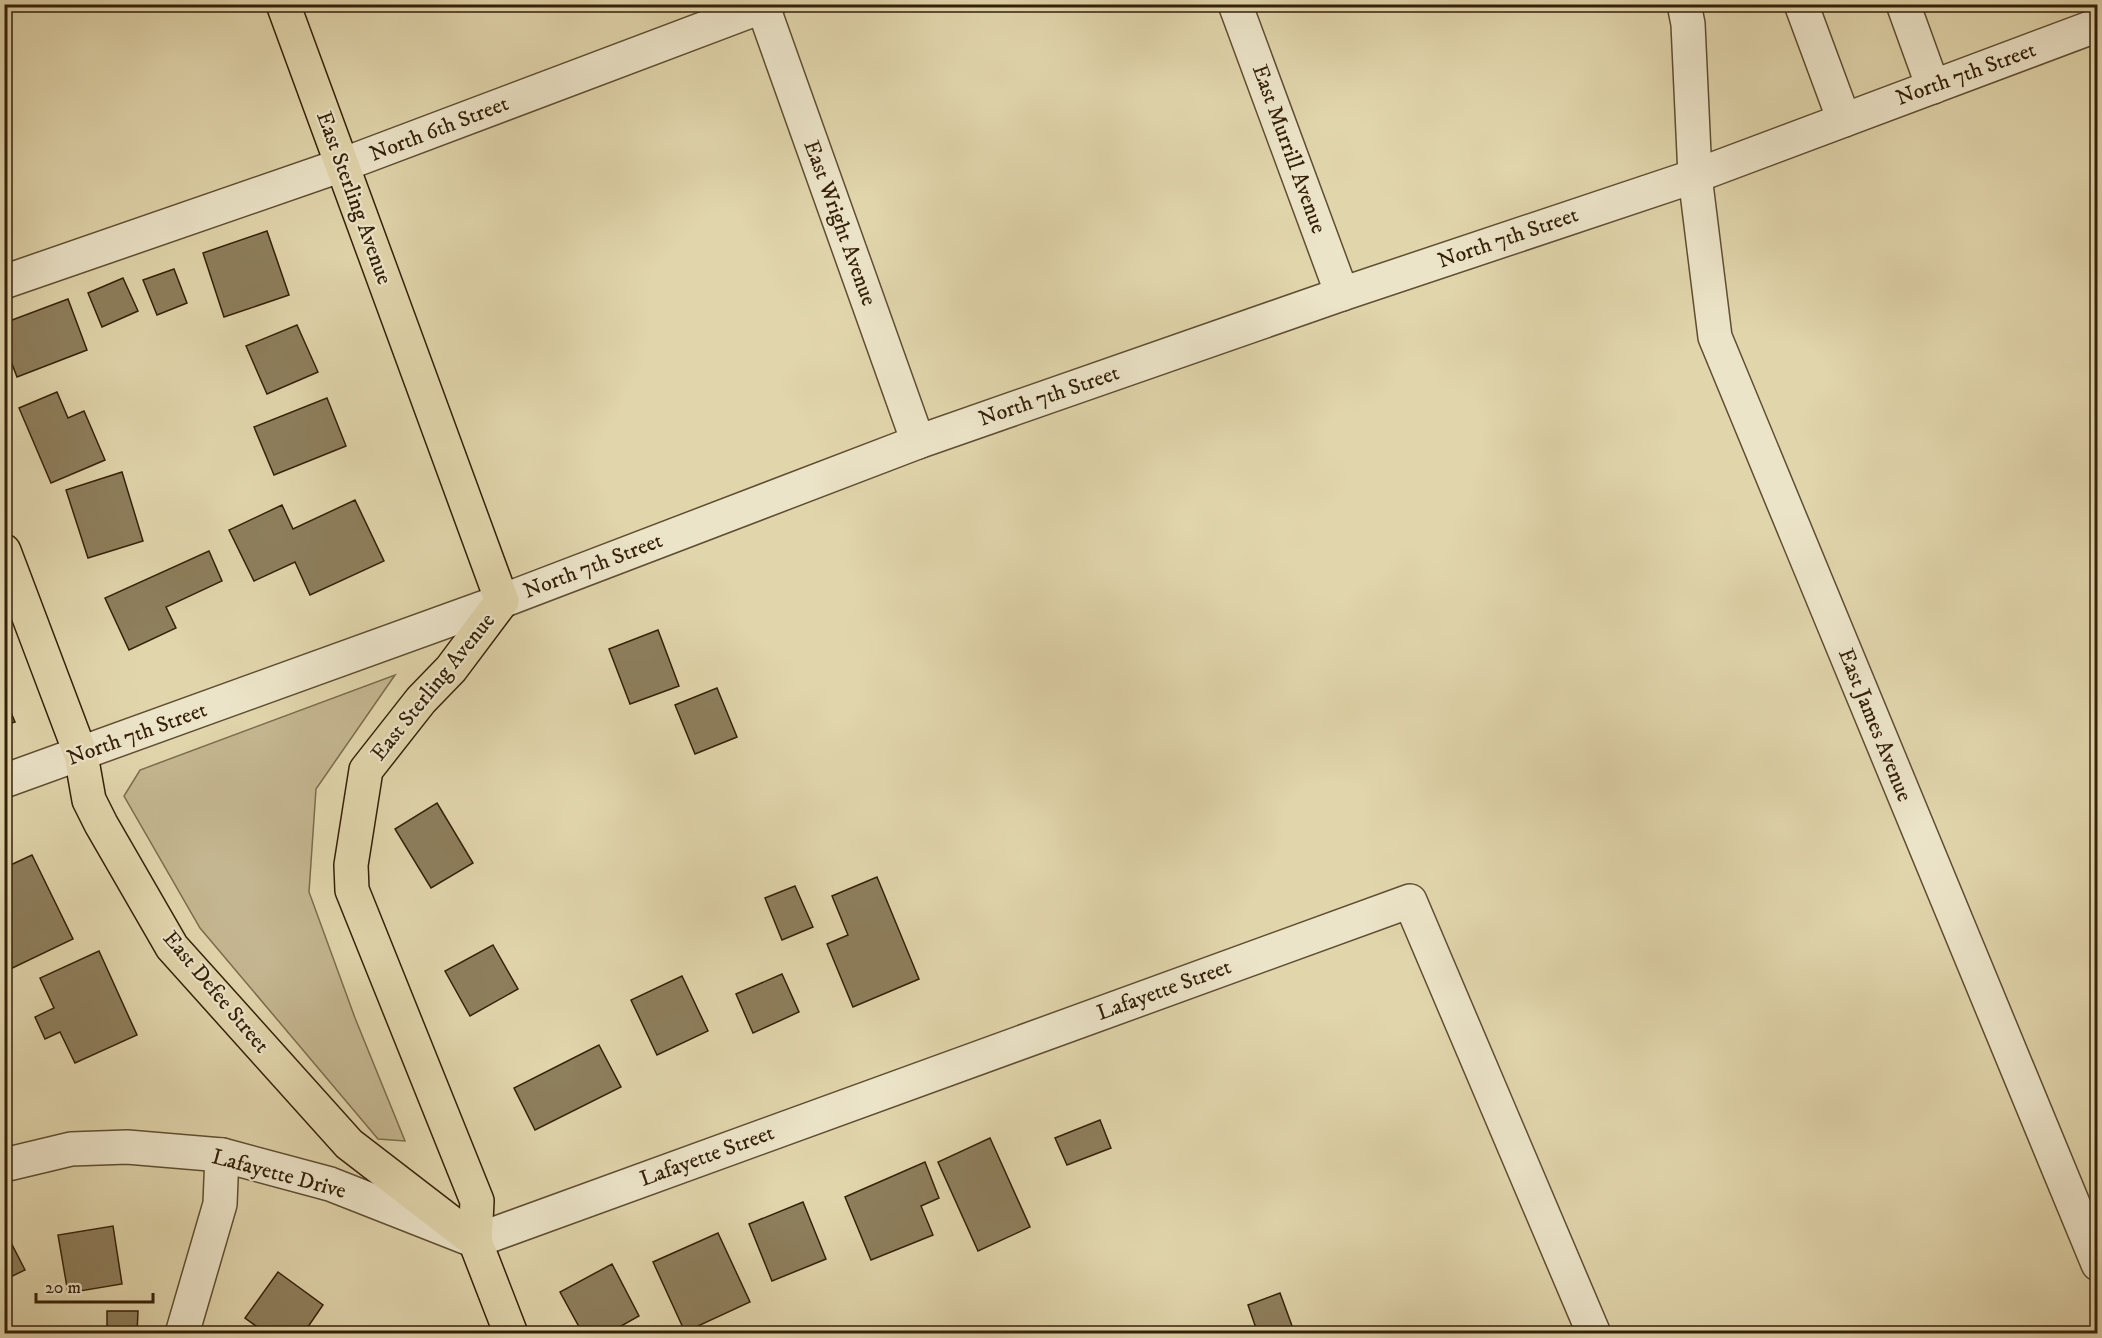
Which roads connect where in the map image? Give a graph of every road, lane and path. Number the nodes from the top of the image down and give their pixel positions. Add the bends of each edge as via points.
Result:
1 (283, 4) edge
2 (1235, 4) edge
3 (1684, 4) edge
4 (1801, 4) edge
5 (1903, 4) edge
6 (765, 5) edge
7 (2097, 25) edge
8 (1933, 87) junction
9 (1844, 120) junction
10 (342, 165) junction
11 (1695, 176) junction
12 (4, 282) edge
13 (1342, 294) junction
14 (918, 442) junction
15 (4, 550) edge
16 (502, 601) junction
17 (81, 755) junction
18 (4, 781) edge
19 (222, 1155) junction
20 (4, 1164) edge
21 (475, 1241) junction
22 (2097, 1264) edge
23 (182, 1334) edge
24 (511, 1334) edge
25 (1594, 1334) edge

1 - 10 main road, East Sterling Avenue
2 - 13 street, East Murrill Avenue
3 - 11 street, East James Avenue
4 - 9 street
5 - 8 street
6 - 10 street, North 6th Street
6 - 14 street, East Wright Avenue
7 - 8 street, North 7th Street
8 - 9 street, North 7th Street
9 - 11 street, North 7th Street
10 - 12 street, North 6th Street
10 - 16 main road, East Sterling Avenue
11 - 13 street, North 7th Street
11 - 22 street, East James Avenue via 1715,337
13 - 14 street, North 7th Street
14 - 16 street, North 7th Street
15 - 17 main road, East Defee Street
16 - 17 street, North 7th Street
16 - 21 main road, East Sterling Avenue via 366,770 351,865 352,890 477,1201
17 - 18 street, North 7th Street
17 - 21 main road, East Defee Street via 89,800 172,947 349,1144
19 - 20 street, Lafayette Drive via 127,1147 71,1149
19 - 21 street, Lafayette Drive via 330,1184
19 - 23 street via 220,1204
21 - 24 main road
21 - 25 street, Lafayette Street via 1410,901

